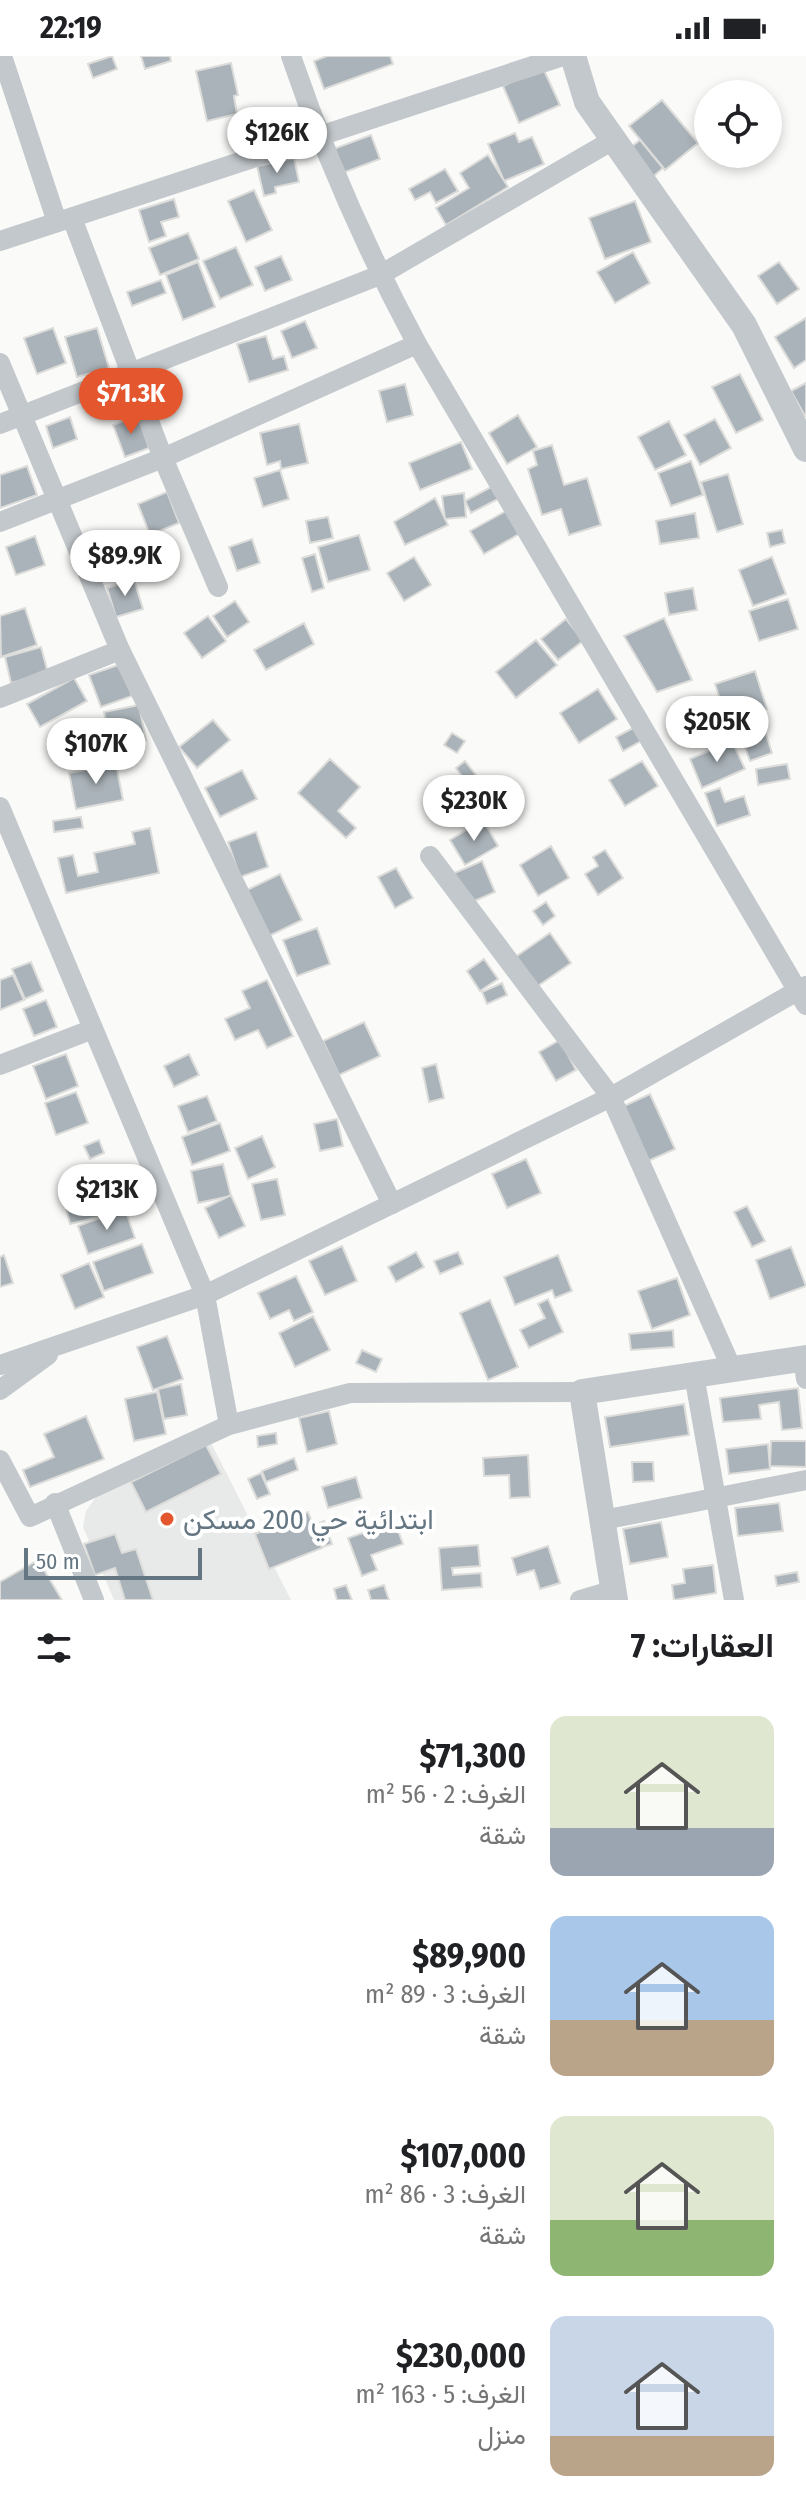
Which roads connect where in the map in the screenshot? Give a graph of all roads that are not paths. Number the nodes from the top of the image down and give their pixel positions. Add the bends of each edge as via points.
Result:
1 (2, 56) edge
2 (291, 56) edge
3 (563, 56) edge
4 (573, 56) edge
5 (318, 136) junction
6 (613, 140) junction
7 (64, 220) junction
8 (0, 241) edge
9 (380, 275) junction
10 (417, 344) junction
11 (0, 363) edge
12 (133, 374) junction
13 (20, 416) junction
14 (0, 424) edge
15 (806, 449) edge
16 (163, 458) junction
17 (58, 498) junction
18 (0, 522) edge
19 (218, 587) dead end
20 (120, 650) junction
21 (0, 698) edge
22 (0, 807) edge
23 (430, 856) dead end
24 (803, 994) edge
25 (93, 1029) junction
26 (0, 1065) edge
27 (611, 1097) junction
28 (392, 1204) junction
29 (205, 1295) junction
30 (66, 1342) junction
31 (0, 1365) edge
32 (805, 1365) edge
33 (732, 1369) junction
34 (694, 1375) junction
35 (0, 1390) edge
36 (582, 1392) junction
37 (229, 1425) junction
38 (0, 1460) edge
39 (806, 1480) edge
40 (716, 1495) junction
41 (55, 1503) junction
42 (603, 1520) junction
43 (615, 1595) edge
44 (94, 1600) edge
45 (580, 1600) edge
46 (734, 1600) edge

1 - 7 street
2 - 5 street
3 - 5 street
4 - 6 street via 587,102
5 - 7 street
5 - 9 street
6 - 9 street
6 - 15 street via 744,325
7 - 8 street
7 - 12 street
9 - 10 street
9 - 12 street
10 - 16 street
10 - 24 street
11 - 13 street
12 - 13 street
12 - 16 street
13 - 14 street
13 - 17 street
16 - 17 street
16 - 19 street
17 - 18 street
17 - 20 street
20 - 21 street
20 - 28 street
22 - 25 street
23 - 27 street
24 - 27 street
25 - 26 street
25 - 29 street
27 - 28 street
27 - 33 street
28 - 29 street
29 - 30 street
29 - 37 street
30 - 31 street
30 - 35 street
32 - 33 street
33 - 34 street
34 - 36 street
34 - 40 street
36 - 37 street via 350,1393
36 - 42 street
37 - 41 street
38 - 41 street via 30,1517
39 - 40 street
40 - 42 street
40 - 46 street
41 - 44 street
42 - 43 street
43 - 45 street

